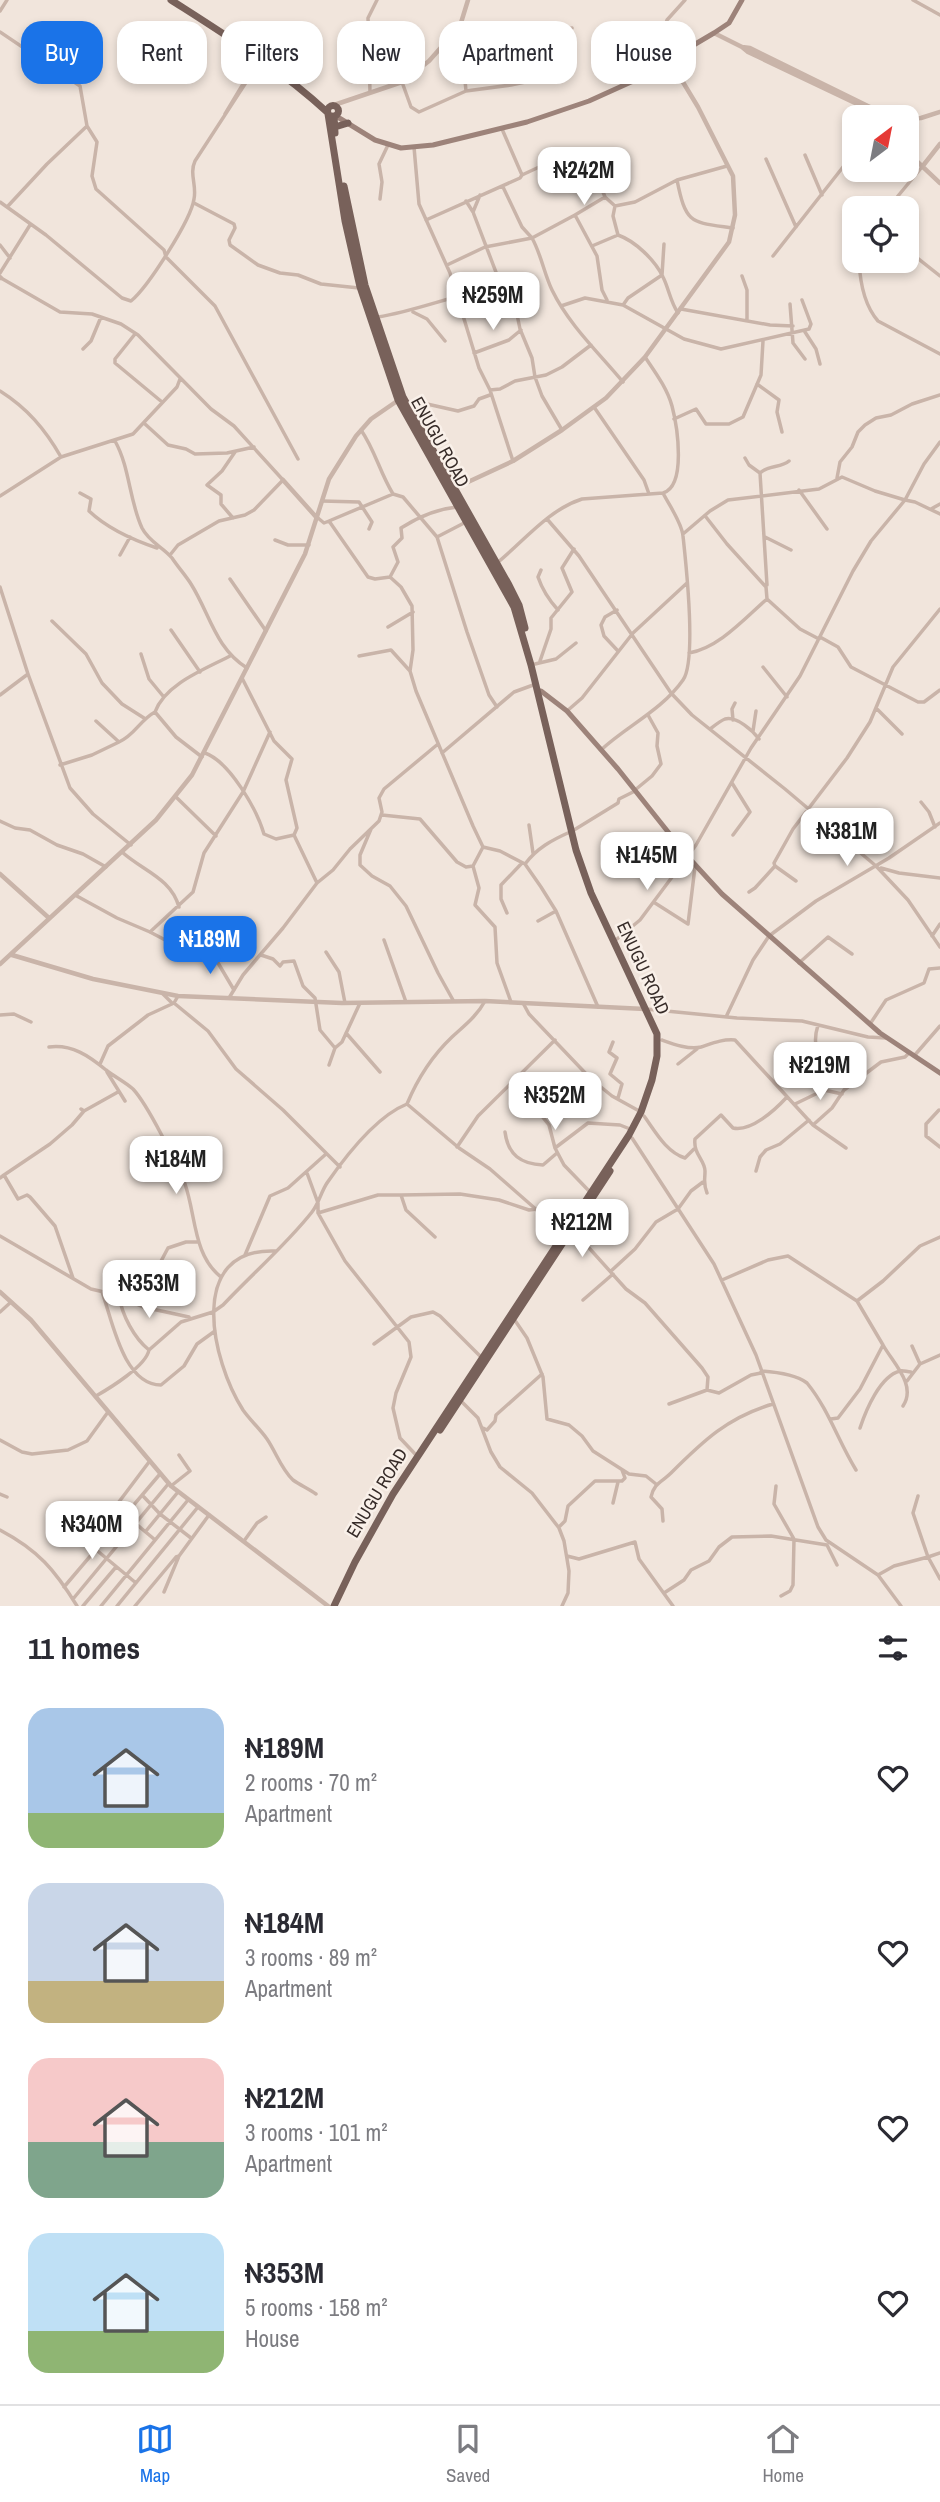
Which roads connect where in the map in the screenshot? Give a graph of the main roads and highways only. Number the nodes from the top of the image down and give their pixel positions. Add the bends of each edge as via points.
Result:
1 (171, 0) edge
2 (742, 0) edge
3 (334, 111) junction
4 (351, 124) junction
5 (335, 127) junction
6 (400, 398) junction
7 (494, 564) junction
8 (538, 689) junction
9 (572, 831) junction
10 (649, 1009) junction
11 (940, 1073) edge
12 (642, 1114) junction
13 (336, 1606) edge

1 - 3 main road
2 - 4 main road via 729,23 631,82 502,129 414,148 388,145
3 - 4 main road
3 - 5 main road
3 - 6 main road, ENUGU ROAD via 331,136 345,221 361,289
4 - 5 main road
5 - 6 main road via 365,285
6 - 7 main road, ENUGU ROAD
6 - 7 main road
7 - 8 main road, ENUGU ROAD via 514,607
7 - 8 main road via 519,605 538,662
8 - 9 main road, ENUGU ROAD
8 - 11 main road via 567,711 722,894 870,1024
9 - 10 main road
9 - 10 main road, ENUGU ROAD via 591,893
10 - 12 main road, ENUGU ROAD via 657,1045
10 - 12 main road via 662,1040 656,1081
12 - 13 main road via 632,1138 421,1458
12 - 13 main road, ENUGU ROAD via 417,1456 370,1532

